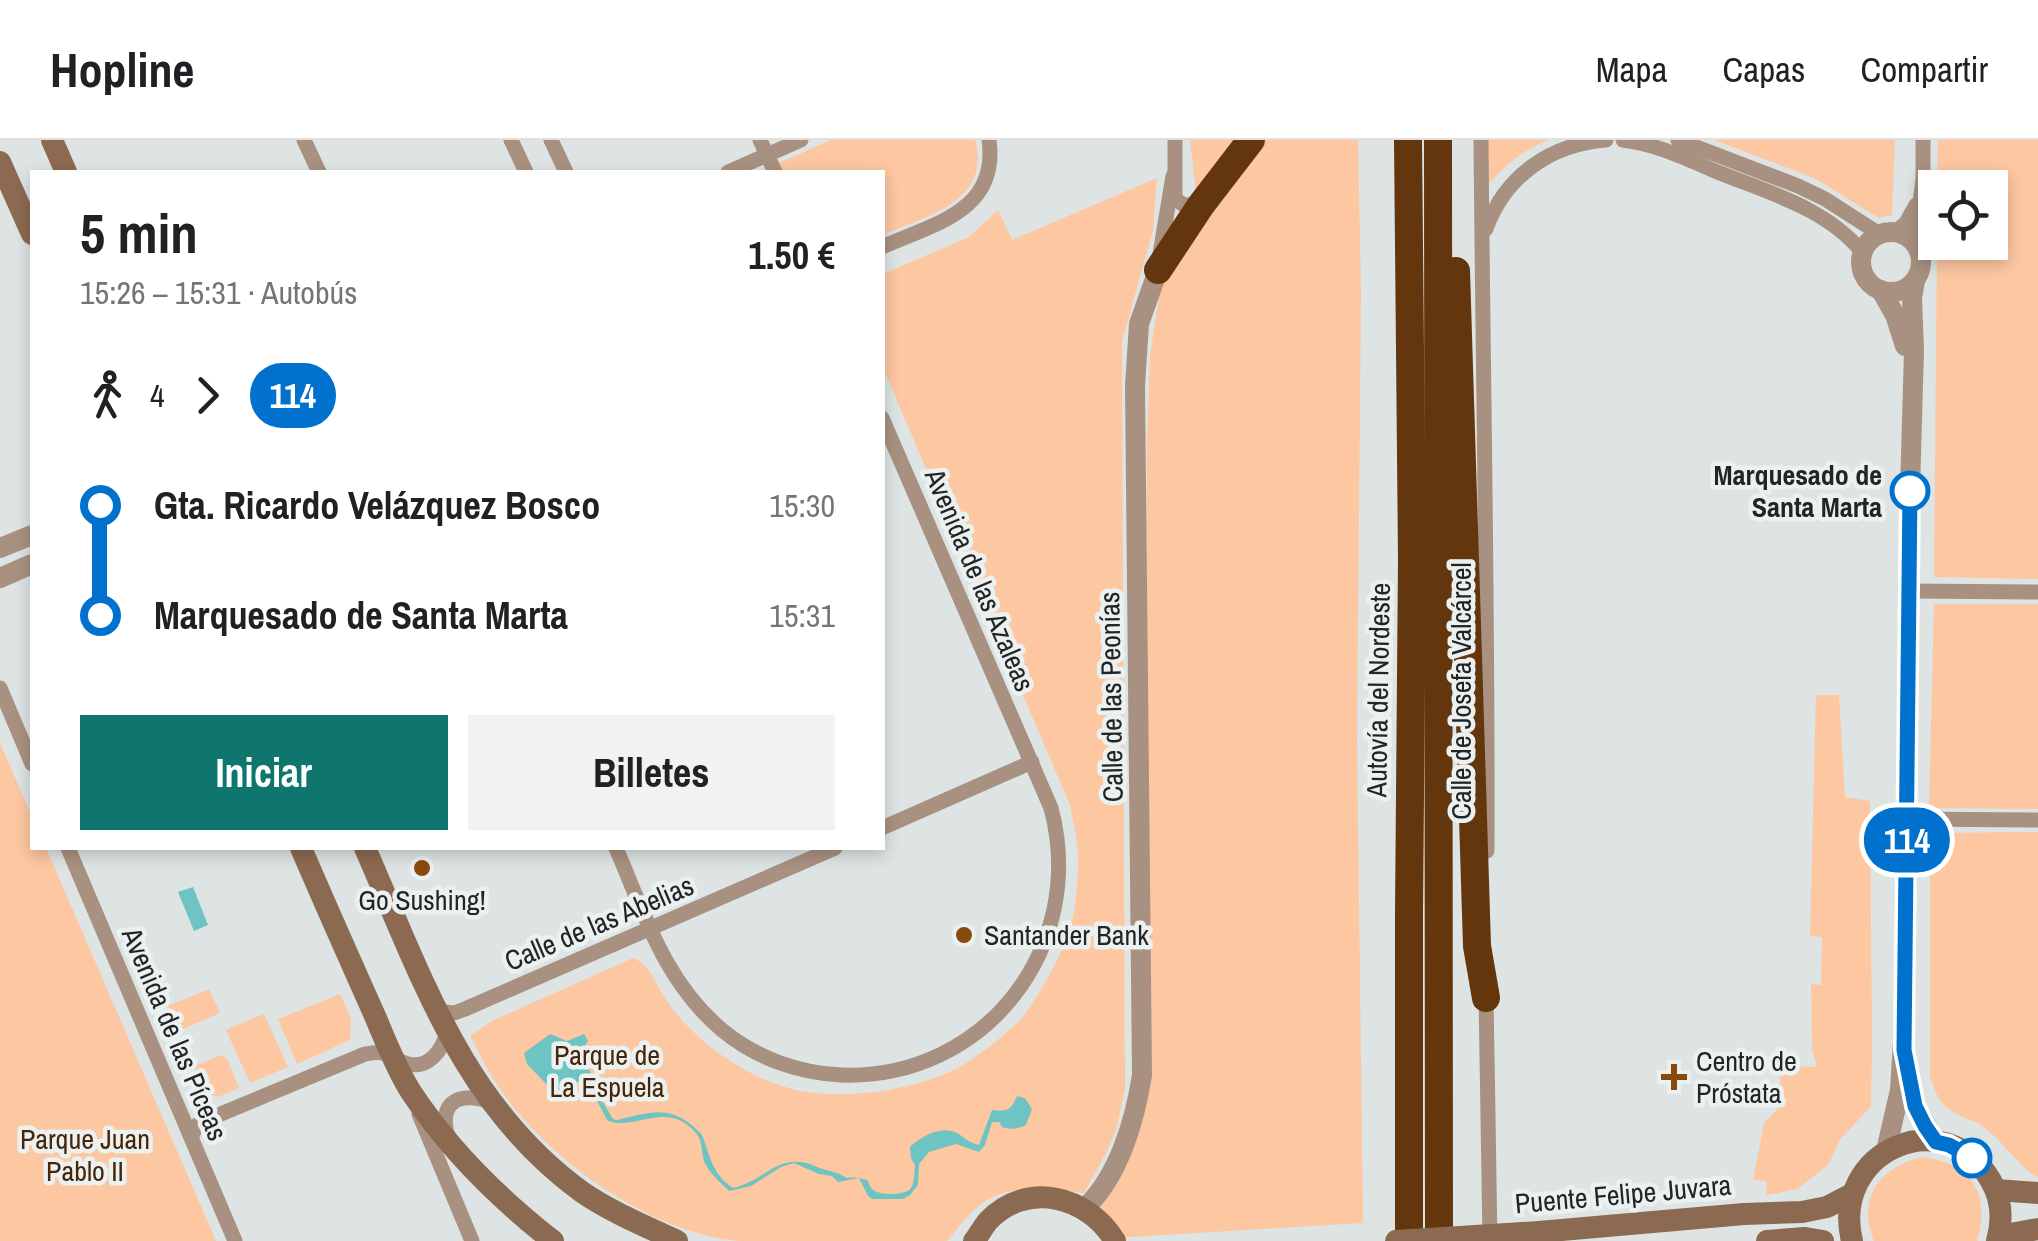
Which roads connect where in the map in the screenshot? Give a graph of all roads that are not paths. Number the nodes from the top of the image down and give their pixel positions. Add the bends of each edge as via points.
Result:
1 (52, 140) edge
2 (304, 140) edge
3 (512, 140) edge
4 (551, 140) edge
5 (801, 140) edge
6 (989, 140) edge
7 (1174, 140) edge
8 (1250, 140) edge
9 (1408, 140) edge
10 (1438, 140) edge
11 (1446, 140) edge
12 (1481, 140) edge
13 (1606, 140) edge
14 (1624, 140) edge
15 (1678, 140) edge
16 (1924, 140) edge
17 (764, 148) edge
18 (0, 162) edge
19 (65, 170) edge
20 (318, 170) edge
21 (525, 170) edge
22 (565, 170) edge
23 (731, 170) edge
24 (1923, 170) edge
25 (1173, 176) junction
26 (1918, 201) edge
27 (1201, 205) junction
28 (1918, 216) edge
29 (30, 230) edge
30 (1886, 232) junction
31 (1482, 243) junction
32 (1915, 244) junction
33 (885, 246) edge
34 (1862, 252) junction
35 (1158, 270) junction
36 (1915, 281) junction
37 (1881, 290) junction
38 (1912, 382) junction
39 (885, 425) edge
40 (30, 536) edge
41 (0, 548) edge
42 (30, 565) edge
43 (0, 578) edge
44 (1909, 591) junction
45 (2038, 592) edge
46 (0, 688) edge
47 (30, 759) edge
48 (1032, 762) junction
49 (1907, 819) junction
50 (2038, 820) edge
51 (885, 827) edge
52 (69, 850) edge
53 (301, 850) edge
54 (366, 850) edge
55 (617, 850) edge
56 (824, 850) edge
57 (652, 928) junction
58 (1486, 998) junction
59 (442, 1021) junction
60 (1904, 1050) junction
61 (390, 1054) junction
62 (411, 1092) junction
63 (489, 1101) junction
64 (192, 1136) junction
65 (1936, 1142) junction
66 (452, 1147) junction
67 (1886, 1151) junction
68 (1996, 1190) junction
69 (2038, 1193) edge
70 (1852, 1194) junction
71 (1085, 1208) junction
72 (2038, 1229) edge
73 (1998, 1238) edge
74 (235, 1241) edge
75 (472, 1241) edge
76 (553, 1241) edge
77 (677, 1241) edge
78 (974, 1241) edge
79 (1115, 1241) edge
80 (1396, 1241) edge
81 (1409, 1241) edge
82 (1439, 1241) edge
83 (1490, 1241) edge
84 (1768, 1241) edge
85 (1823, 1241) edge
86 (1852, 1241) edge

1 - 19 main road
2 - 20 street
3 - 21 street
4 - 22 street
5 - 17 street
6 - 33 street via 989,170 974,202
7 - 25 street, Calle de las Peonías
8 - 27 highway
9 - 81 highway, Autovía del Nordeste
10 - 82 highway
11 - 58 highway via 1457,285 1477,946
12 - 31 street, Calle de Josefa Valcárcel
13 - 31 street via 1577,144 1534,164 1504,194
14 - 34 street via 1777,194 1832,225
15 - 30 street via 1798,186
16 - 24 street
17 - 23 street
18 - 29 main road
25 - 27 street via 1178,203
25 - 35 street, Calle de las Peonías
26 - 30 street via 1906,223
27 - 35 highway
28 - 32 street
30 - 32 street
30 - 34 street via 1868,240
31 - 58 street, Calle de Josefa Valcárcel
32 - 36 street via 1922,262
34 - 37 street via 1864,275
35 - 71 street, Calle de las Peonías via 1139,324 1135,386 1142,1075 1118,1156
36 - 37 street
36 - 38 street
37 - 38 street via 1903,336
38 - 44 street
39 - 48 street, Avenida de las Azaleas
40 - 41 street
42 - 43 street
44 - 45 street
44 - 49 street
46 - 47 street
48 - 51 street
48 - 57 street, Avenida de las Azaleas via 1057,832 1059,880 1048,932 1017,992 992,1020 936,1058 899,1071 852,1075 810,1072 762,1056 695,1004 673,976
49 - 50 street
49 - 60 street
52 - 64 street, Avenida de las Píceas
53 - 61 main road
54 - 59 main road
55 - 57 street, Avenida de las Azaleas
56 - 57 street, Calle de las Abelias
57 - 59 street, Calle de las Abelias
58 - 83 street, Calle de Josefa Valcárcel
59 - 61 street via 444,1043 424,1063
59 - 63 main road
60 - 65 street via 1915,1106
60 - 67 street
61 - 62 main road
61 - 64 street via 354,1058 204,1121
62 - 66 main road
62 - 75 street
63 - 66 street via 453,1102 445,1128
63 - 77 main road via 582,1192
64 - 74 street, Avenida de las Píceas
65 - 67 main road
65 - 68 main road via 1972,1158
66 - 76 main road
67 - 70 main road
68 - 69 main road
68 - 73 main road
70 - 80 main road, Puente Felipe Juvara, bridge via 1802,1212
70 - 86 main road
71 - 78 main road via 1034,1198 988,1221
71 - 79 main road
72 - 73 main road
84 - 85 main road

